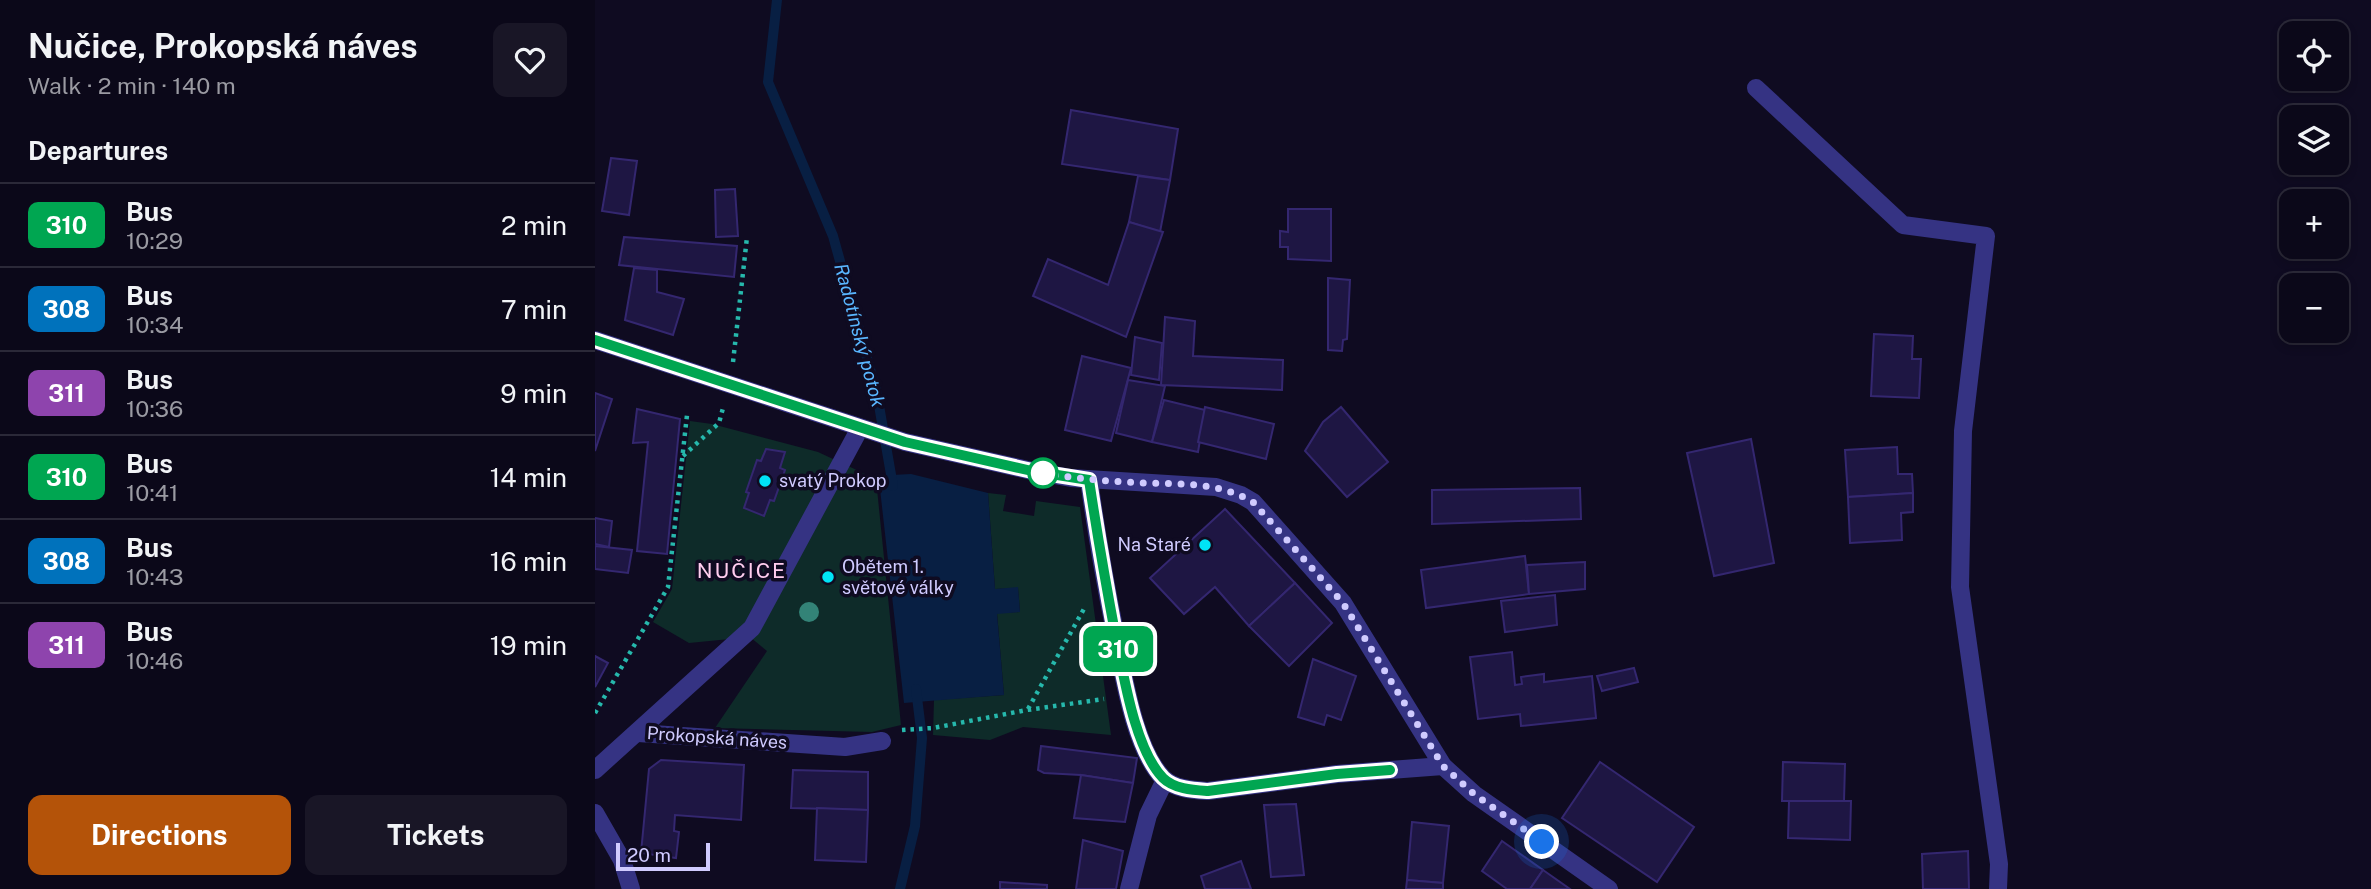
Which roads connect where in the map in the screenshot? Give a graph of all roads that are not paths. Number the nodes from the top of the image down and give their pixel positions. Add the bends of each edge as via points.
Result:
1 (1756, 88) dead end
2 (595, 340) edge
3 (867, 430) junction
4 (1089, 480) junction
5 (638, 733) junction
6 (882, 741) dead end
7 (1443, 766) junction
8 (595, 770) edge
9 (1165, 780) junction
10 (595, 813) edge
11 (631, 889) edge
12 (1129, 889) edge
13 (1609, 889) edge
14 (1998, 889) edge

1 - 14 street via 1903,225 1986,236 1963,431 1960,587 1999,864
2 - 3 street
3 - 4 street via 1032,471
3 - 5 street, Prokopská náves via 752,628
4 - 7 street via 1216,488 1253,502 1343,603
4 - 9 street via 1133,716 1152,764
5 - 6 street, Prokopská náves via 845,747
5 - 8 street
7 - 9 street via 1208,791
7 - 13 street via 1474,794
9 - 12 street via 1148,815
10 - 11 street via 622,860

